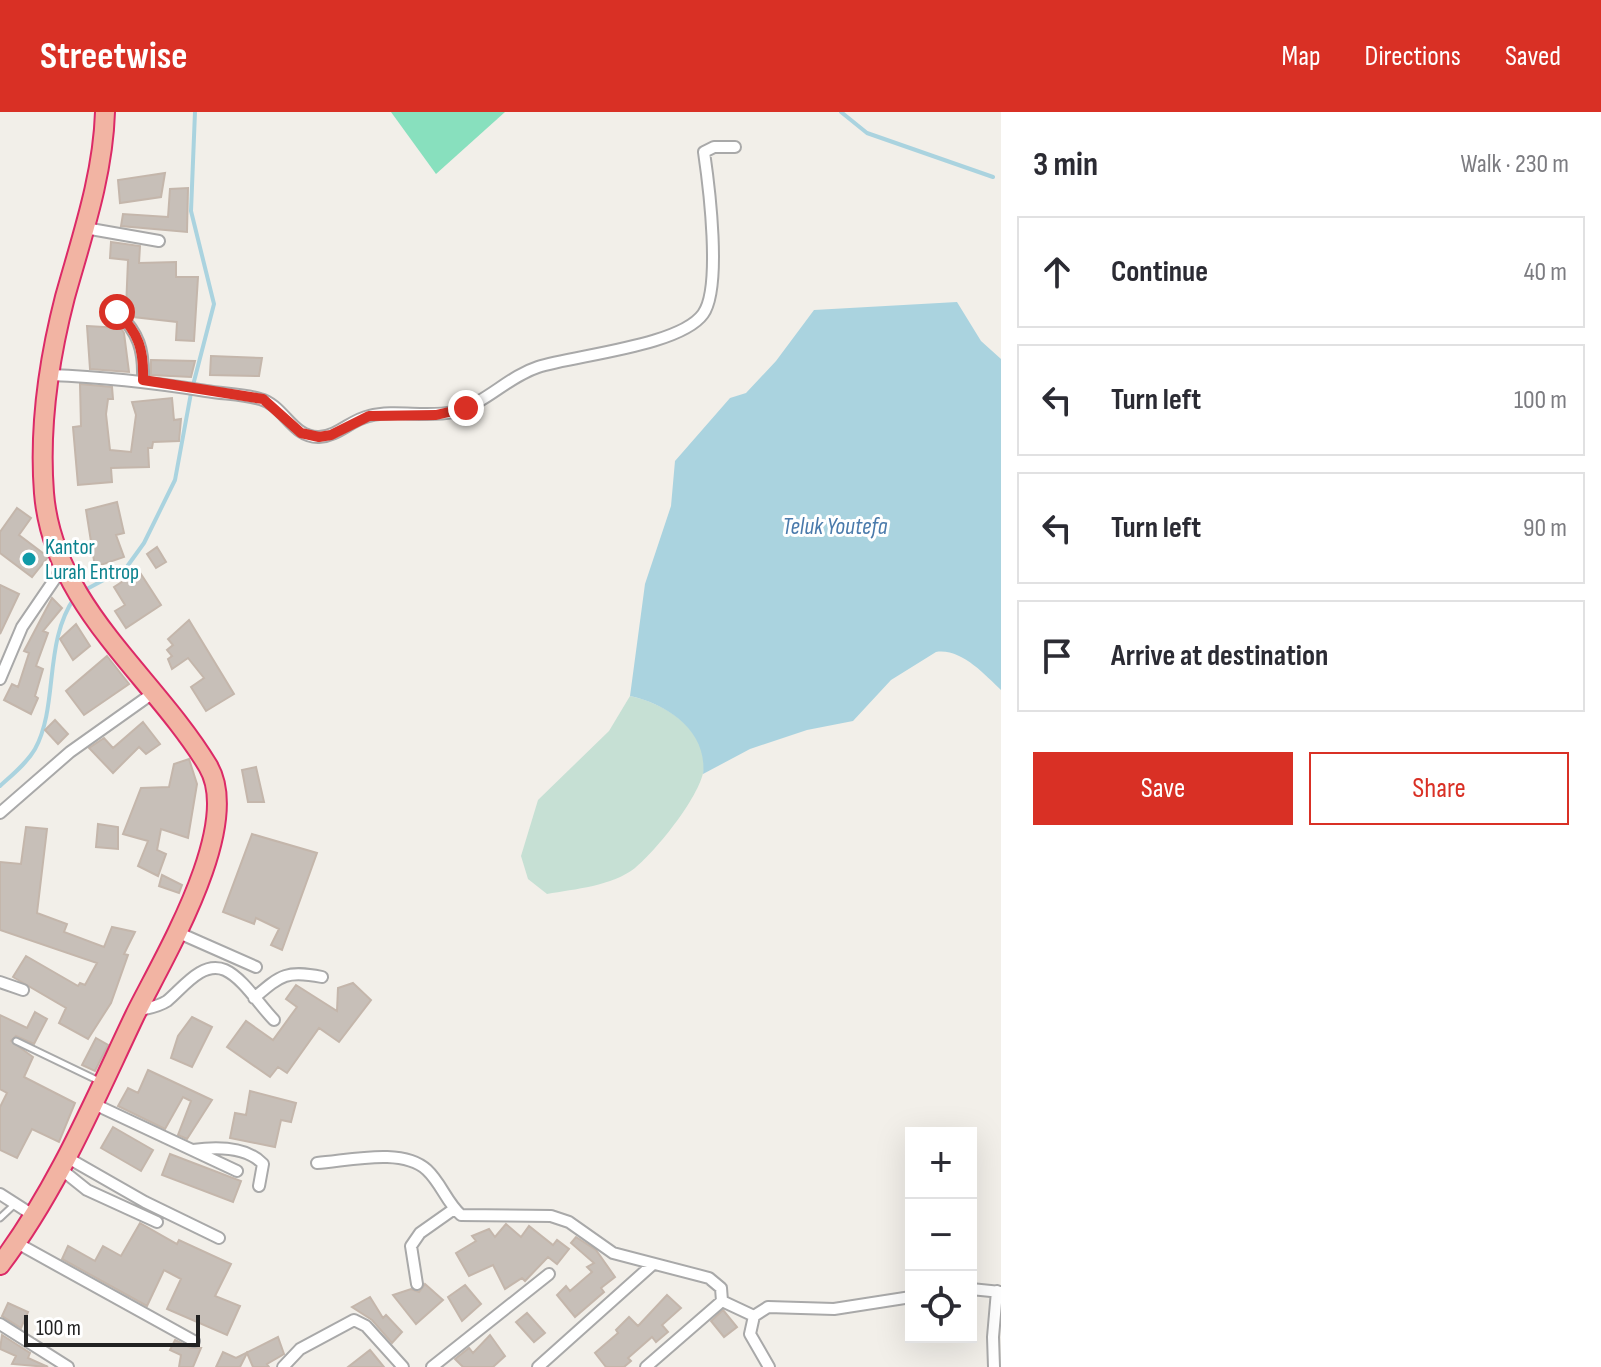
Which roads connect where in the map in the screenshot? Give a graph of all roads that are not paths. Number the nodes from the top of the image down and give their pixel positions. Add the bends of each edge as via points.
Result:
1 (105, 112) edge
2 (735, 147) dead end
3 (85, 228) junction
4 (159, 241) dead end
5 (117, 312) dead end
6 (50, 375) junction
7 (149, 380) junction
8 (63, 567) junction
9 (0, 679) edge
10 (153, 693) junction
11 (0, 813) edge
12 (179, 933) junction
13 (256, 967) dead end
14 (322, 977) dead end
15 (0, 982) edge
16 (23, 990) dead end
17 (254, 998) junction
18 (137, 1011) junction
19 (274, 1020) dead end
20 (16, 1041) dead end
21 (103, 1083) junction
22 (94, 1104) junction
23 (191, 1150) junction
24 (317, 1163) dead end
25 (65, 1164) junction
26 (237, 1171) dead end
27 (259, 1186) dead end
28 (0, 1194) edge
29 (16, 1203) junction
30 (454, 1209) junction
31 (36, 1217) junction
32 (0, 1218) edge
33 (157, 1222) dead end
34 (219, 1238) dead end
35 (17, 1243) junction
36 (0, 1265) edge
37 (652, 1265) junction
38 (549, 1274) dead end
39 (417, 1284) dead end
40 (977, 1290) edge
41 (999, 1292) edge
42 (905, 1298) edge
43 (722, 1301) junction
44 (754, 1316) junction
45 (0, 1324) edge
46 (194, 1341) dead end
47 (68, 1367) edge
48 (283, 1367) edge
49 (403, 1367) edge
50 (432, 1367) edge
51 (538, 1367) edge
52 (646, 1367) edge
53 (769, 1367) edge
54 (994, 1367) edge

1 - 3 highway via 104,149
2 - 7 street via 704,152 711,291 701,317 680,330 539,367 458,411 369,416 319,437 301,433 263,399
3 - 4 street
3 - 6 highway
5 - 7 street via 138,335
6 - 7 street
6 - 8 highway via 44,493
8 - 9 street via 22,627
8 - 10 highway via 93,618
10 - 11 street via 70,752
10 - 12 highway via 209,768 215,790 212,836
12 - 13 street
12 - 18 highway
14 - 17 street via 284,974
15 - 16 street
17 - 18 street via 225,970 215,969 195,975 166,1002
17 - 19 street
18 - 21 highway
20 - 21 lane
21 - 22 highway
22 - 23 street
22 - 25 highway
23 - 26 street
23 - 27 street via 230,1149 258,1158 263,1164
24 - 30 street via 416,1162
25 - 31 highway
25 - 33 street via 87,1190
25 - 34 street
28 - 29 street
29 - 31 street
29 - 32 lane
30 - 37 street via 471,1216 551,1216 569,1222 613,1253
30 - 39 street via 411,1246
31 - 35 highway
35 - 36 highway
35 - 46 street
37 - 43 street via 709,1278 721,1288
37 - 51 street
38 - 50 street
40 - 41 street
41 - 54 street
42 - 44 street via 834,1309 768,1307
43 - 44 street
43 - 52 street
44 - 53 street via 750,1334
45 - 47 street
48 - 49 street via 300,1349 354,1320

